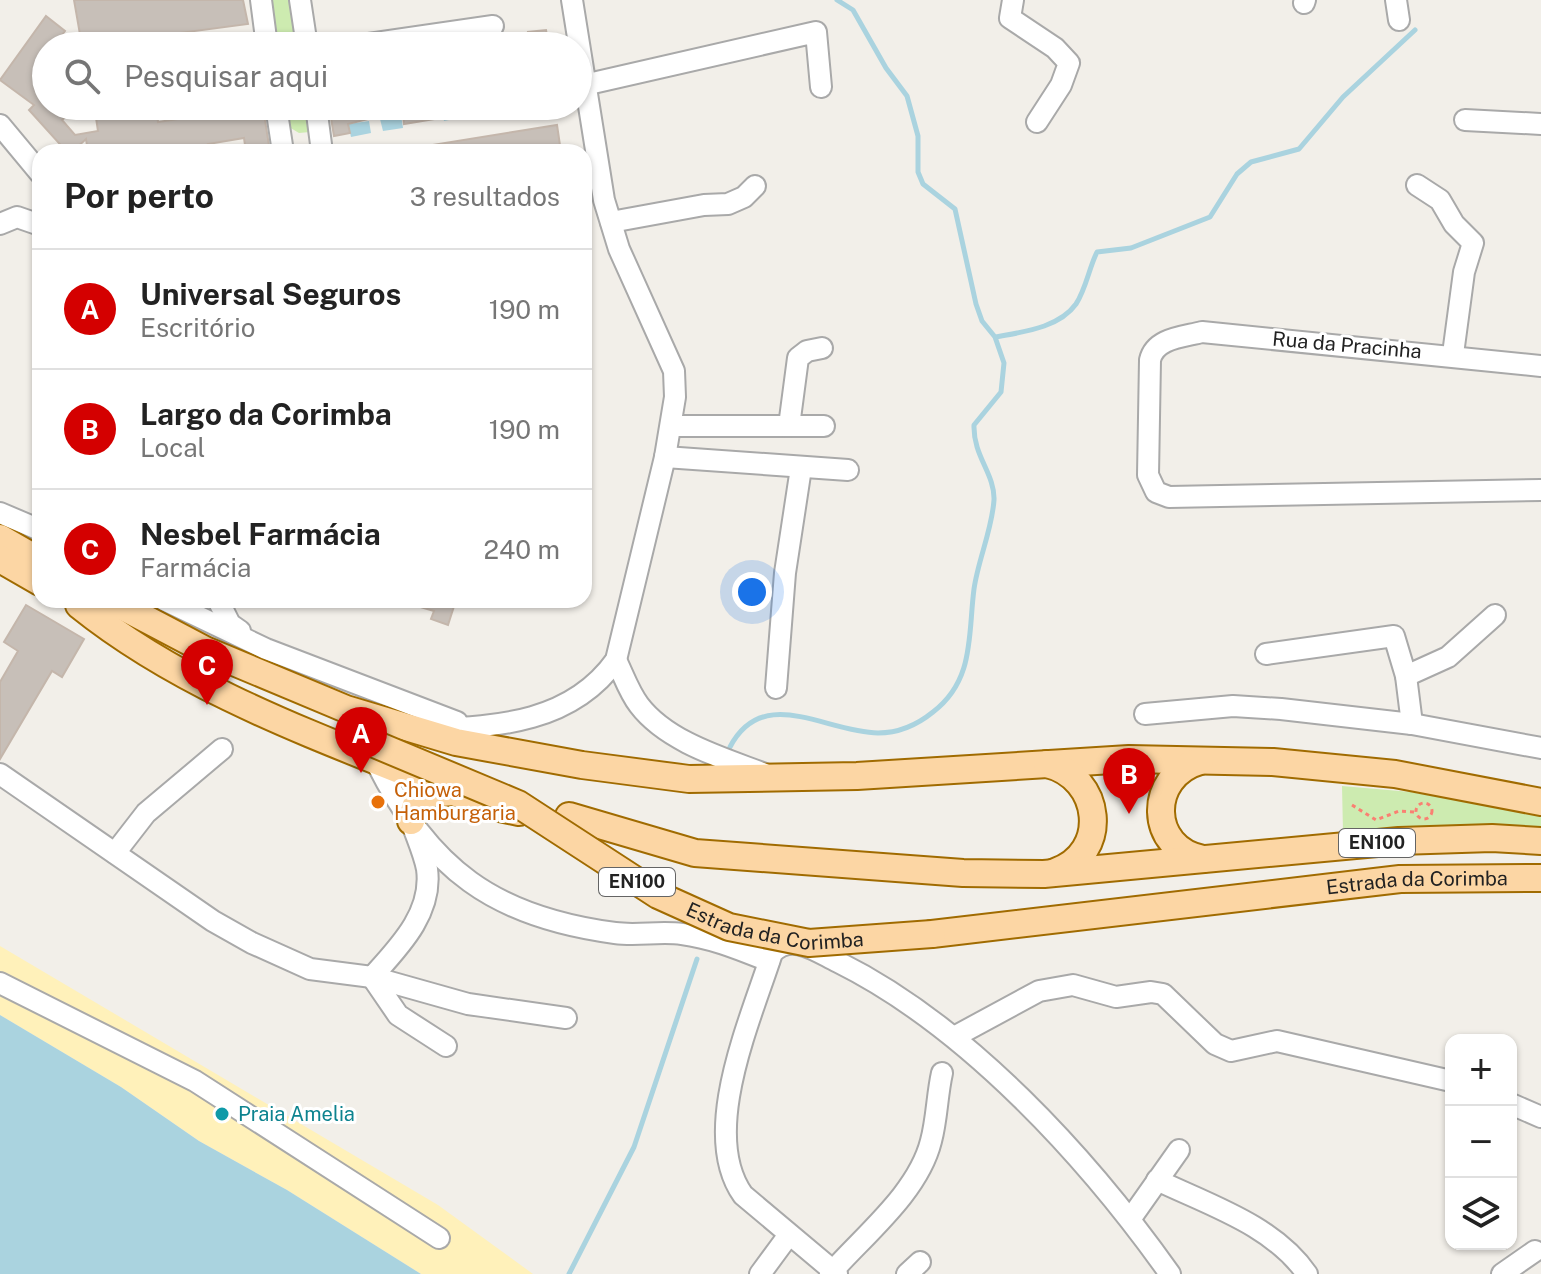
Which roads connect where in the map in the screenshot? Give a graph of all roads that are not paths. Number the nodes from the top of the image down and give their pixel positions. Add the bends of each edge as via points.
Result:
1 (261, 0) edge
2 (300, 0) edge
3 (572, 0) edge
4 (1013, 0) edge
5 (493, 26) dead end
6 (265, 32) edge
7 (305, 32) edge
8 (452, 32) edge
9 (577, 32) edge
10 (592, 83) edge
11 (821, 87) dead end
12 (278, 120) edge
13 (318, 120) edge
14 (589, 120) edge
15 (1465, 120) dead end
16 (1037, 122) dead end
17 (1541, 124) edge
18 (0, 125) edge
19 (282, 144) edge
20 (321, 144) edge
21 (32, 163) edge
22 (1417, 185) dead end
23 (755, 186) dead end
24 (32, 222) edge
25 (611, 222) junction
26 (0, 224) edge
27 (822, 348) dead end
28 (1453, 354) junction
29 (1541, 366) edge
30 (671, 426) junction
31 (789, 426) junction
32 (824, 426) dead end
33 (665, 457) junction
34 (801, 468) junction
35 (848, 470) dead end
36 (1541, 490) edge
37 (0, 513) edge
38 (32, 527) edge
39 (0, 538) edge
40 (32, 556) edge
41 (0, 559) edge
42 (32, 577) edge
43 (86, 608) edge
44 (125, 608) edge
45 (180, 608) edge
46 (222, 608) edge
47 (1495, 615) dead end
48 (266, 649) junction
49 (1266, 654) dead end
50 (616, 660) junction
51 (1406, 676) junction
52 (776, 688) dead end
53 (1145, 714) dead end
54 (1412, 724) junction
55 (473, 728) junction
56 (407, 729) junction
57 (1541, 748) edge
58 (222, 749) dead end
59 (371, 751) junction
60 (1208, 760) junction
61 (1037, 764) junction
62 (582, 765) junction
63 (0, 774) edge
64 (773, 777) junction
65 (454, 792) junction
66 (1541, 802) edge
67 (519, 812) dead end
68 (569, 816) dead end
69 (411, 821) junction
70 (1541, 841) edge
71 (115, 853) junction
72 (1214, 860) junction
73 (1044, 874) junction
74 (1541, 878) edge
75 (769, 961) junction
76 (372, 977) junction
77 (0, 983) edge
78 (566, 1018) dead end
79 (954, 1037) junction
80 (446, 1046) dead end
81 (942, 1073) dead end
82 (1445, 1080) edge
83 (1516, 1106) edge
84 (1541, 1117) edge
85 (1179, 1150) dead end
86 (1157, 1180) junction
87 (1131, 1218) junction
88 (788, 1236) junction
89 (439, 1238) dead end
90 (1535, 1251) dead end
91 (833, 1273) edge
92 (760, 1274) edge
93 (1170, 1274) edge
94 (1307, 1274) edge
95 (1502, 1274) edge

1 - 6 street
2 - 7 street
3 - 9 street
4 - 16 street via 1010,18 1069,63
5 - 8 street
10 - 11 street via 816,32
12 - 19 street
13 - 20 street
14 - 25 street
15 - 17 street
18 - 21 street
22 - 28 street via 1440,200 1473,243
23 - 25 street via 728,204
24 - 26 street via 17,217
25 - 30 street via 674,371
27 - 31 street via 798,358
28 - 29 street, Rua da Pracinha
28 - 36 street, Rua da Pracinha via 1202,332 1171,339 1155,348 1150,360 1148,475 1161,495
30 - 31 street
30 - 33 street
31 - 32 street
33 - 34 street
33 - 50 street
34 - 35 street
34 - 52 street via 785,573
37 - 38 street
39 - 40 main road
41 - 42 main road
43 - 59 main road, Estrada da Corimba / EN100
44 - 56 main road via 280,685
45 - 48 street
46 - 48 street via 230,624
47 - 51 street via 1448,657
48 - 55 street
49 - 51 street via 1387,634 1398,640
50 - 55 street via 602,680 555,710
50 - 64 street via 638,704 653,720 707,751
51 - 54 street
53 - 54 street via 1233,706
54 - 57 street
55 - 56 street
55 - 62 street
56 - 62 main road
58 - 71 street via 146,813
59 - 65 main road, Estrada da Corimba / EN100
59 - 69 street via 391,795
59 - 74 main road, Estrada da Corimba / EN100, bridge via 518,804 658,895 729,927 809,943 932,934 1400,879
60 - 61 main road
60 - 66 main road via 1338,767 1455,783
60 - 72 main road via 1172,777 1160,816 1170,840 1182,851
61 - 64 main road
61 - 73 main road via 1071,774 1088,795 1094,815 1091,838 1082,853 1069,866
62 - 64 main road via 689,779
63 - 71 street
65 - 67 main road, Estrada da Corimba / EN100
65 - 69 main road via 426,794
68 - 73 main road, Estrada da Corimba / EN100 via 695,853
69 - 75 street via 456,874 499,901 616,933 682,934
69 - 76 street via 427,868 427,895 401,944
70 - 72 main road, Estrada da Corimba / EN100 via 1399,841
71 - 76 street via 252,943 310,969
72 - 73 main road, Estrada da Corimba / EN100
75 - 79 street via 777,948 800,943 879,982
75 - 88 street via 730,1092 725,1147 732,1180
76 - 78 street via 468,1004
76 - 80 street via 398,1015
77 - 89 street via 195,1081
79 - 82 street via 1039,991 1073,985 1116,997 1163,994 1215,1044 1231,1051 1277,1041
79 - 87 street
81 - 91 street via 931,1141 921,1165
83 - 84 street
85 - 86 street
86 - 87 street
86 - 94 street via 1262,1231
87 - 93 street
88 - 91 street
88 - 92 street
90 - 95 street

